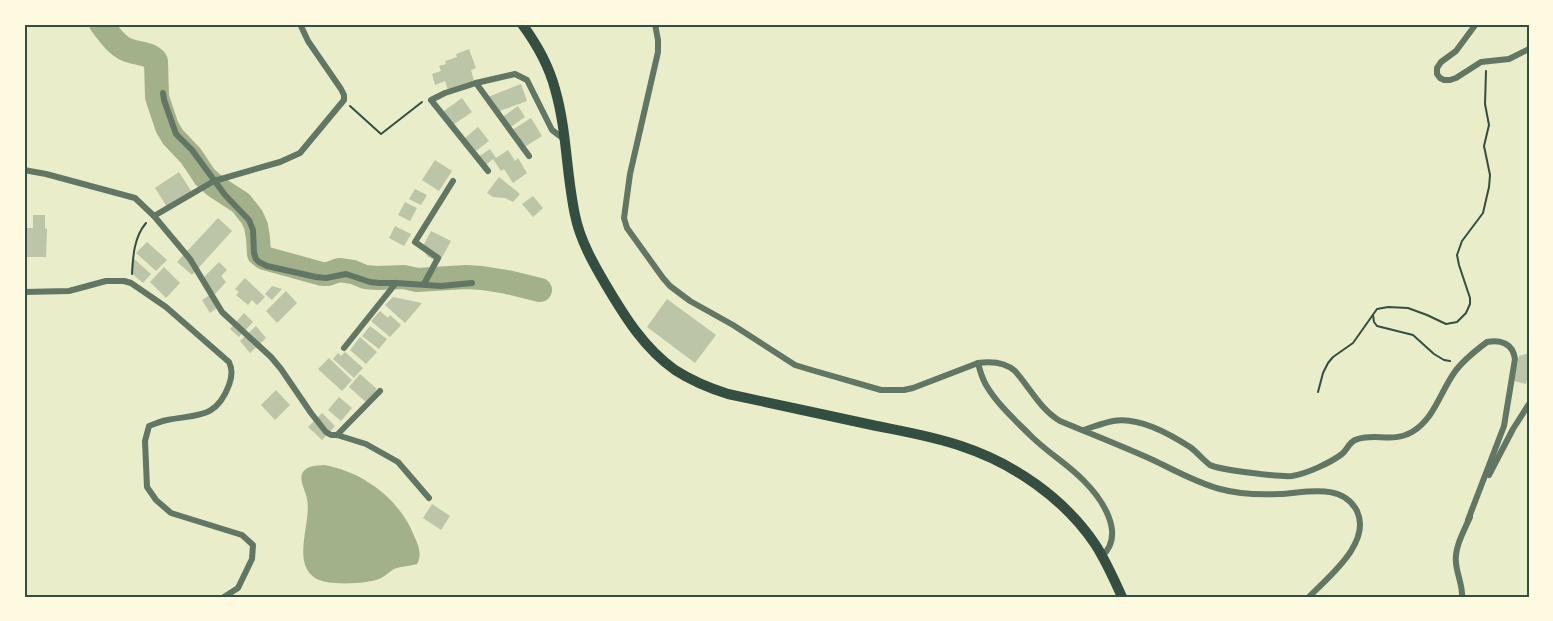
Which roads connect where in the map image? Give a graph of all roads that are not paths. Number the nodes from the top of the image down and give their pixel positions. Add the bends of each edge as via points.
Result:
1 (300, 24) edge
2 (522, 24) edge
3 (655, 24) edge
4 (1476, 24) edge
5 (1529, 49) edge
6 (476, 83) junction
7 (163, 93) dead end
8 (564, 139) junction
9 (529, 156) dead end
10 (24, 170) edge
11 (488, 171) dead end
12 (214, 181) junction
13 (453, 181) dead end
14 (154, 216) junction
15 (396, 283) junction
16 (472, 283) dead end
17 (424, 284) junction
18 (24, 292) edge
19 (344, 348) dead end
20 (978, 363) junction
21 (380, 391) dead end
22 (1529, 404) edge
23 (1083, 430) junction
24 (337, 435) junction
25 (429, 498) dead end
26 (1468, 520) junction
27 (1102, 556) junction
28 (224, 597) edge
29 (1122, 597) edge
30 (1309, 597) edge
31 (1462, 597) edge

1 - 12 street via 344,100 300,153
2 - 8 highway via 549,72
3 - 20 street via 658,52 630,174 624,223 670,286 795,364 870,388 904,390
4 - 5 street via 1456,51 1441,62 1437,68 1440,78 1450,81 1481,62 1509,58
6 - 8 street via 514,74 522,78 529,84 552,130
6 - 9 street
6 - 11 street via 431,100
7 - 12 street via 176,134
8 - 27 highway via 575,216 587,251 632,326 675,369 700,384 729,394 938,439 985,454 1019,472 1057,502 1084,529
10 - 14 street via 129,195
12 - 14 street
12 - 15 street via 249,220 259,262 316,277 346,274 370,282
13 - 17 street via 415,242 438,258
14 - 24 street via 190,259 222,312 272,357 321,427
15 - 17 street
15 - 19 street
16 - 17 street
18 - 28 street via 69,291 124,280 166,307 229,362 231,377 224,397 211,411 149,426 145,441 147,487 156,500 171,513 242,535 253,545 252,559 238,588
20 - 23 street via 1010,366 1051,416
20 - 27 street via 986,386 1002,405 1098,498 1113,531 1109,549
21 - 24 street
22 - 26 street
23 - 26 street via 1118,420 1145,424 1184,444 1212,466 1293,476 1329,462 1359,439 1398,437 1417,428 1464,362 1482,346 1492,341 1503,342 1515,359 1504,426
23 - 30 street via 1220,489 1268,494 1321,491 1345,497 1360,518 1360,534 1347,557
24 - 25 street via 366,444 398,462
26 - 31 street via 1456,556
27 - 29 highway

